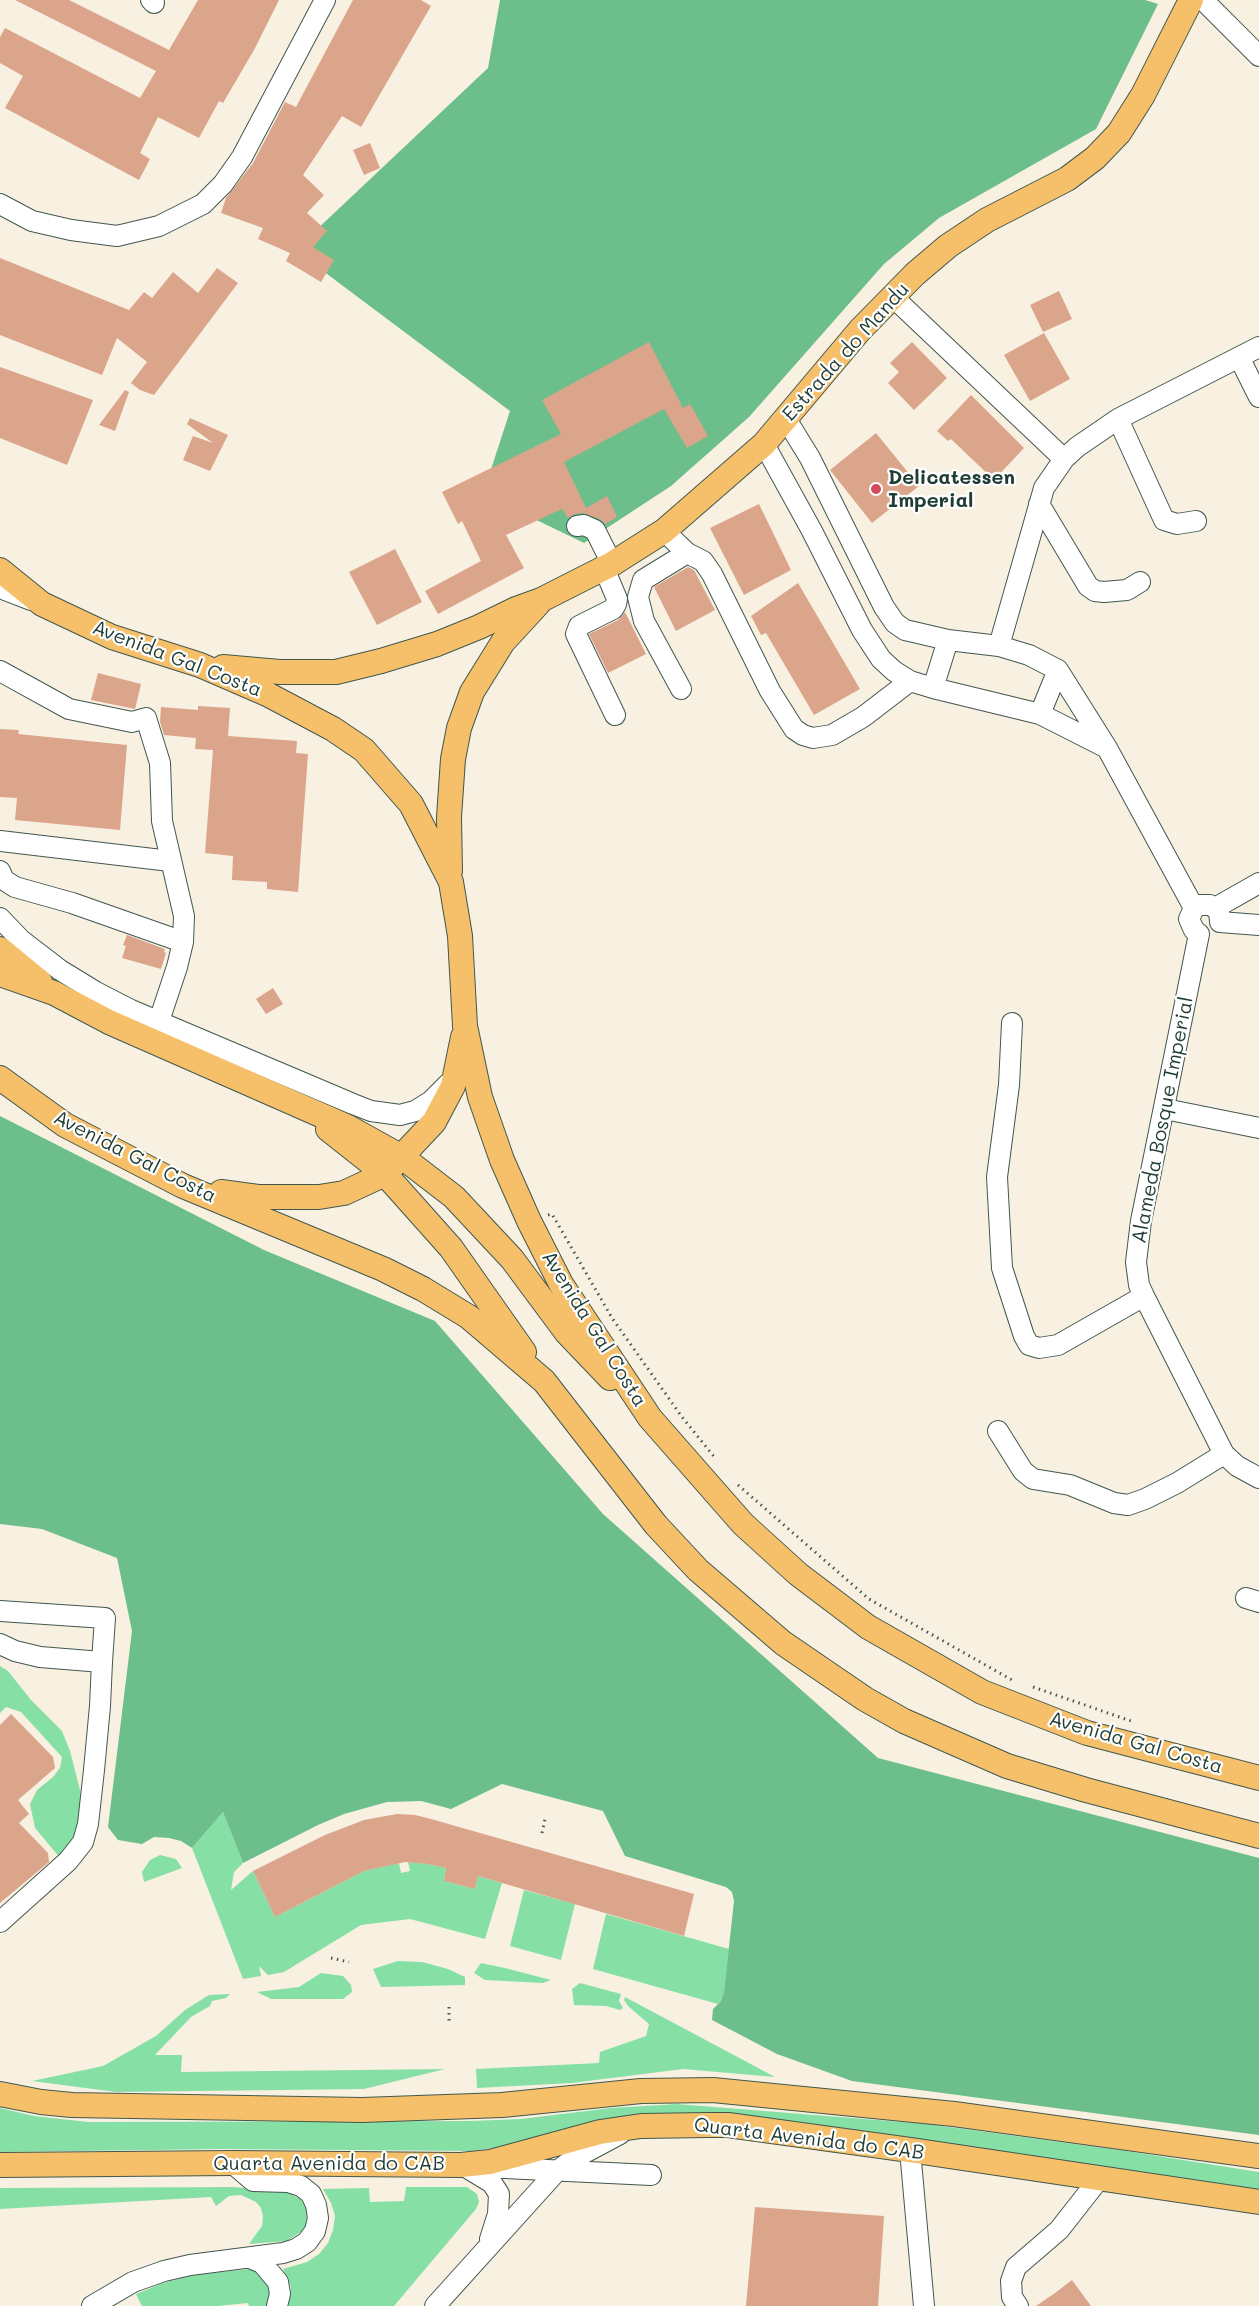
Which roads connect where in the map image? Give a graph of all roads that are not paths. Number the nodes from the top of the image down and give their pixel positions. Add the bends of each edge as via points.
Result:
1 (325, 0) edge
2 (1191, 0) edge
3 (1203, 0) edge
4 (1259, 56) edge
5 (0, 204) edge
6 (893, 297) junction
7 (1259, 347) edge
8 (1239, 357) junction
9 (1259, 397) edge
10 (786, 419) junction
11 (1118, 419) junction
12 (764, 444) junction
13 (1064, 459) junction
14 (1039, 504) junction
15 (1196, 521) dead end
16 (577, 526) dead end
17 (664, 531) junction
18 (687, 553) junction
19 (608, 566) junction
20 (0, 570) edge
21 (0, 580) edge
22 (1140, 582) dead end
23 (0, 588) edge
24 (541, 600) junction
25 (42, 604) junction
26 (948, 640) junction
27 (999, 646) junction
28 (200, 665) junction
29 (1058, 670) junction
30 (0, 671) edge
31 (910, 681) junction
32 (933, 688) junction
33 (681, 689) dead end
34 (1040, 714) junction
35 (615, 715) dead end
36 (1107, 748) junction
37 (0, 841) edge
38 (170, 861) junction
39 (0, 871) edge
40 (451, 882) junction
41 (1259, 883) edge
42 (1194, 908) junction
43 (1218, 915) junction
44 (0, 918) edge
45 (1259, 925) edge
46 (1199, 934) junction
47 (183, 942) junction
48 (0, 949) edge
49 (0, 974) edge
50 (54, 993) junction
51 (159, 1021) junction
52 (1012, 1023) dead end
53 (465, 1026) junction
54 (456, 1074) junction
55 (0, 1078) edge
56 (295, 1104) junction
57 (1165, 1109) junction
58 (1259, 1128) edge
59 (402, 1157) junction
60 (385, 1174) junction
61 (183, 1186) junction
62 (1144, 1296) junction
63 (544, 1381) junction
64 (650, 1418) junction
65 (998, 1431) dead end
66 (1224, 1454) junction
67 (1259, 1478) edge
68 (0, 1611) edge
69 (0, 1644) edge
70 (102, 1662) junction
71 (1259, 1778) edge
72 (1259, 1836) edge
73 (0, 1922) edge
74 (0, 2094) edge
75 (633, 2128) junction
76 (910, 2150) junction
77 (1259, 2156) edge
78 (232, 2163) junction
79 (0, 2165) edge
80 (460, 2165) junction
81 (556, 2172) junction
82 (651, 2175) dead end
83 (1099, 2179) junction
84 (1259, 2202) edge
85 (488, 2246) junction
86 (250, 2258) junction
87 (92, 2306) edge
88 (277, 2306) edge
89 (435, 2306) edge
90 (924, 2306) edge
91 (1018, 2306) edge

1 - 5 street via 242,157 224,184 203,204 159,226 117,236 32,221
2 - 6 main road, Estrada do Mandu via 1143,95 1119,133 1095,158 1067,179 987,220 948,246
3 - 4 street
6 - 10 main road, Estrada do Mandu via 860,330
6 - 13 street
7 - 8 street
8 - 9 street
8 - 11 street
10 - 12 main road, Estrada do Mandu
10 - 26 street via 810,458 884,608 906,630
11 - 13 street
11 - 15 street via 1164,520 1177,524
12 - 17 main road, Estrada do Mandu
12 - 31 street via 862,630 881,658
13 - 14 street
14 - 22 street via 1088,586 1104,592 1127,590
14 - 27 street
16 - 19 street via 595,530
17 - 18 street
17 - 19 main road, Estrada do Mandu
18 - 31 street via 703,561 712,574 770,691 794,729 803,735 832,735
18 - 33 street via 643,580 638,597 644,621
19 - 24 main road, Estrada do Mandu
19 - 35 street via 616,604 579,626 576,634
20 - 25 main road, Avenida Gal Costa
21 - 25 main road
23 - 25 street
24 - 28 main road, Estrada do Mandu via 437,644 336,672 258,671
24 - 40 main road, Estrada do Mandu via 503,642 472,692 459,728 449,817
25 - 28 main road, Avenida Gal Costa via 112,637
26 - 27 street
26 - 32 street
27 - 29 street
28 - 40 main road, Avenida Gal Costa via 267,694 364,750 411,804
29 - 34 street
29 - 36 street, Alameda Bosque Imperial
30 - 38 street via 69,709 132,722 146,718 160,763 162,821
31 - 32 street
32 - 34 street
34 - 36 street
36 - 42 street, Alameda Bosque Imperial
37 - 38 street
38 - 47 street via 184,916
39 - 47 street via 4,880 15,887
40 - 53 main road, Avenida Gal Costa via 460,936
41 - 43 street
42 - 43 street via 1205,904
42 - 46 street, Alameda Bosque Imperial via 1189,919
43 - 45 street
43 - 46 street via 1214,931
44 - 51 street via 60,970 96,992
46 - 57 street, Alameda Bosque Imperial
47 - 51 street
48 - 50 main road
49 - 50 main road
50 - 56 main road via 109,1022
51 - 54 street via 353,1104 385,1113 415,1111 431,1101
52 - 62 street via 1009,1085 997,1177 1002,1268 1024,1336 1029,1345 1039,1348 1058,1345
53 - 54 main road
53 - 64 main road, Avenida Gal Costa via 480,1097 529,1221 561,1284
54 - 59 main road via 434,1122
55 - 61 main road, Avenida Gal Costa via 65,1125
56 - 59 main road via 348,1126
56 - 60 main road
57 - 58 street
57 - 62 street, Alameda Bosque Imperial via 1138,1240 1136,1262
59 - 60 main road
59 - 64 main road via 454,1197 512,1259 567,1333
60 - 61 main road via 344,1193 319,1197 258,1197
60 - 63 main road via 451,1248
61 - 63 main road, Avenida Gal Costa via 423,1289 469,1317
62 - 66 street, Alameda Bosque Imperial
63 - 72 main road, Avenida Gal Costa via 656,1525 698,1570 783,1643 837,1682 904,1721 1007,1766
64 - 71 main road, Avenida Gal Costa via 743,1524 798,1574 868,1627 982,1692 1056,1722
65 - 66 street via 1023,1471 1033,1479 1070,1485 1128,1505 1177,1483
66 - 67 street, Alameda Bosque Imperial via 1236,1466
68 - 70 street via 105,1618
69 - 70 street via 40,1657
70 - 73 street via 94,1770 83,1842 68,1861
74 - 77 main road, Quarta Avenida do CAB via 72,2105 362,2110 502,2105 640,2091 713,2090 954,2114
75 - 76 main road, Quarta Avenida do CAB via 728,2125
75 - 80 main road, Quarta Avenida do CAB via 582,2137 490,2162
75 - 81 street
76 - 83 main road, Quarta Avenida do CAB
76 - 90 street
78 - 79 main road, Quarta Avenida do CAB
78 - 80 main road, Quarta Avenida do CAB
78 - 86 street via 253,2181 301,2186 316,2205 315,2231 307,2242 284,2253
80 - 81 street
80 - 85 street via 485,2178 499,2194
81 - 82 street
81 - 85 street
83 - 84 main road, Quarta Avenida do CAB
83 - 91 street via 1059,2230 1016,2267 1011,2281 1012,2297
85 - 89 street
86 - 87 street via 190,2265 148,2276
86 - 88 street via 262,2263 278,2282

